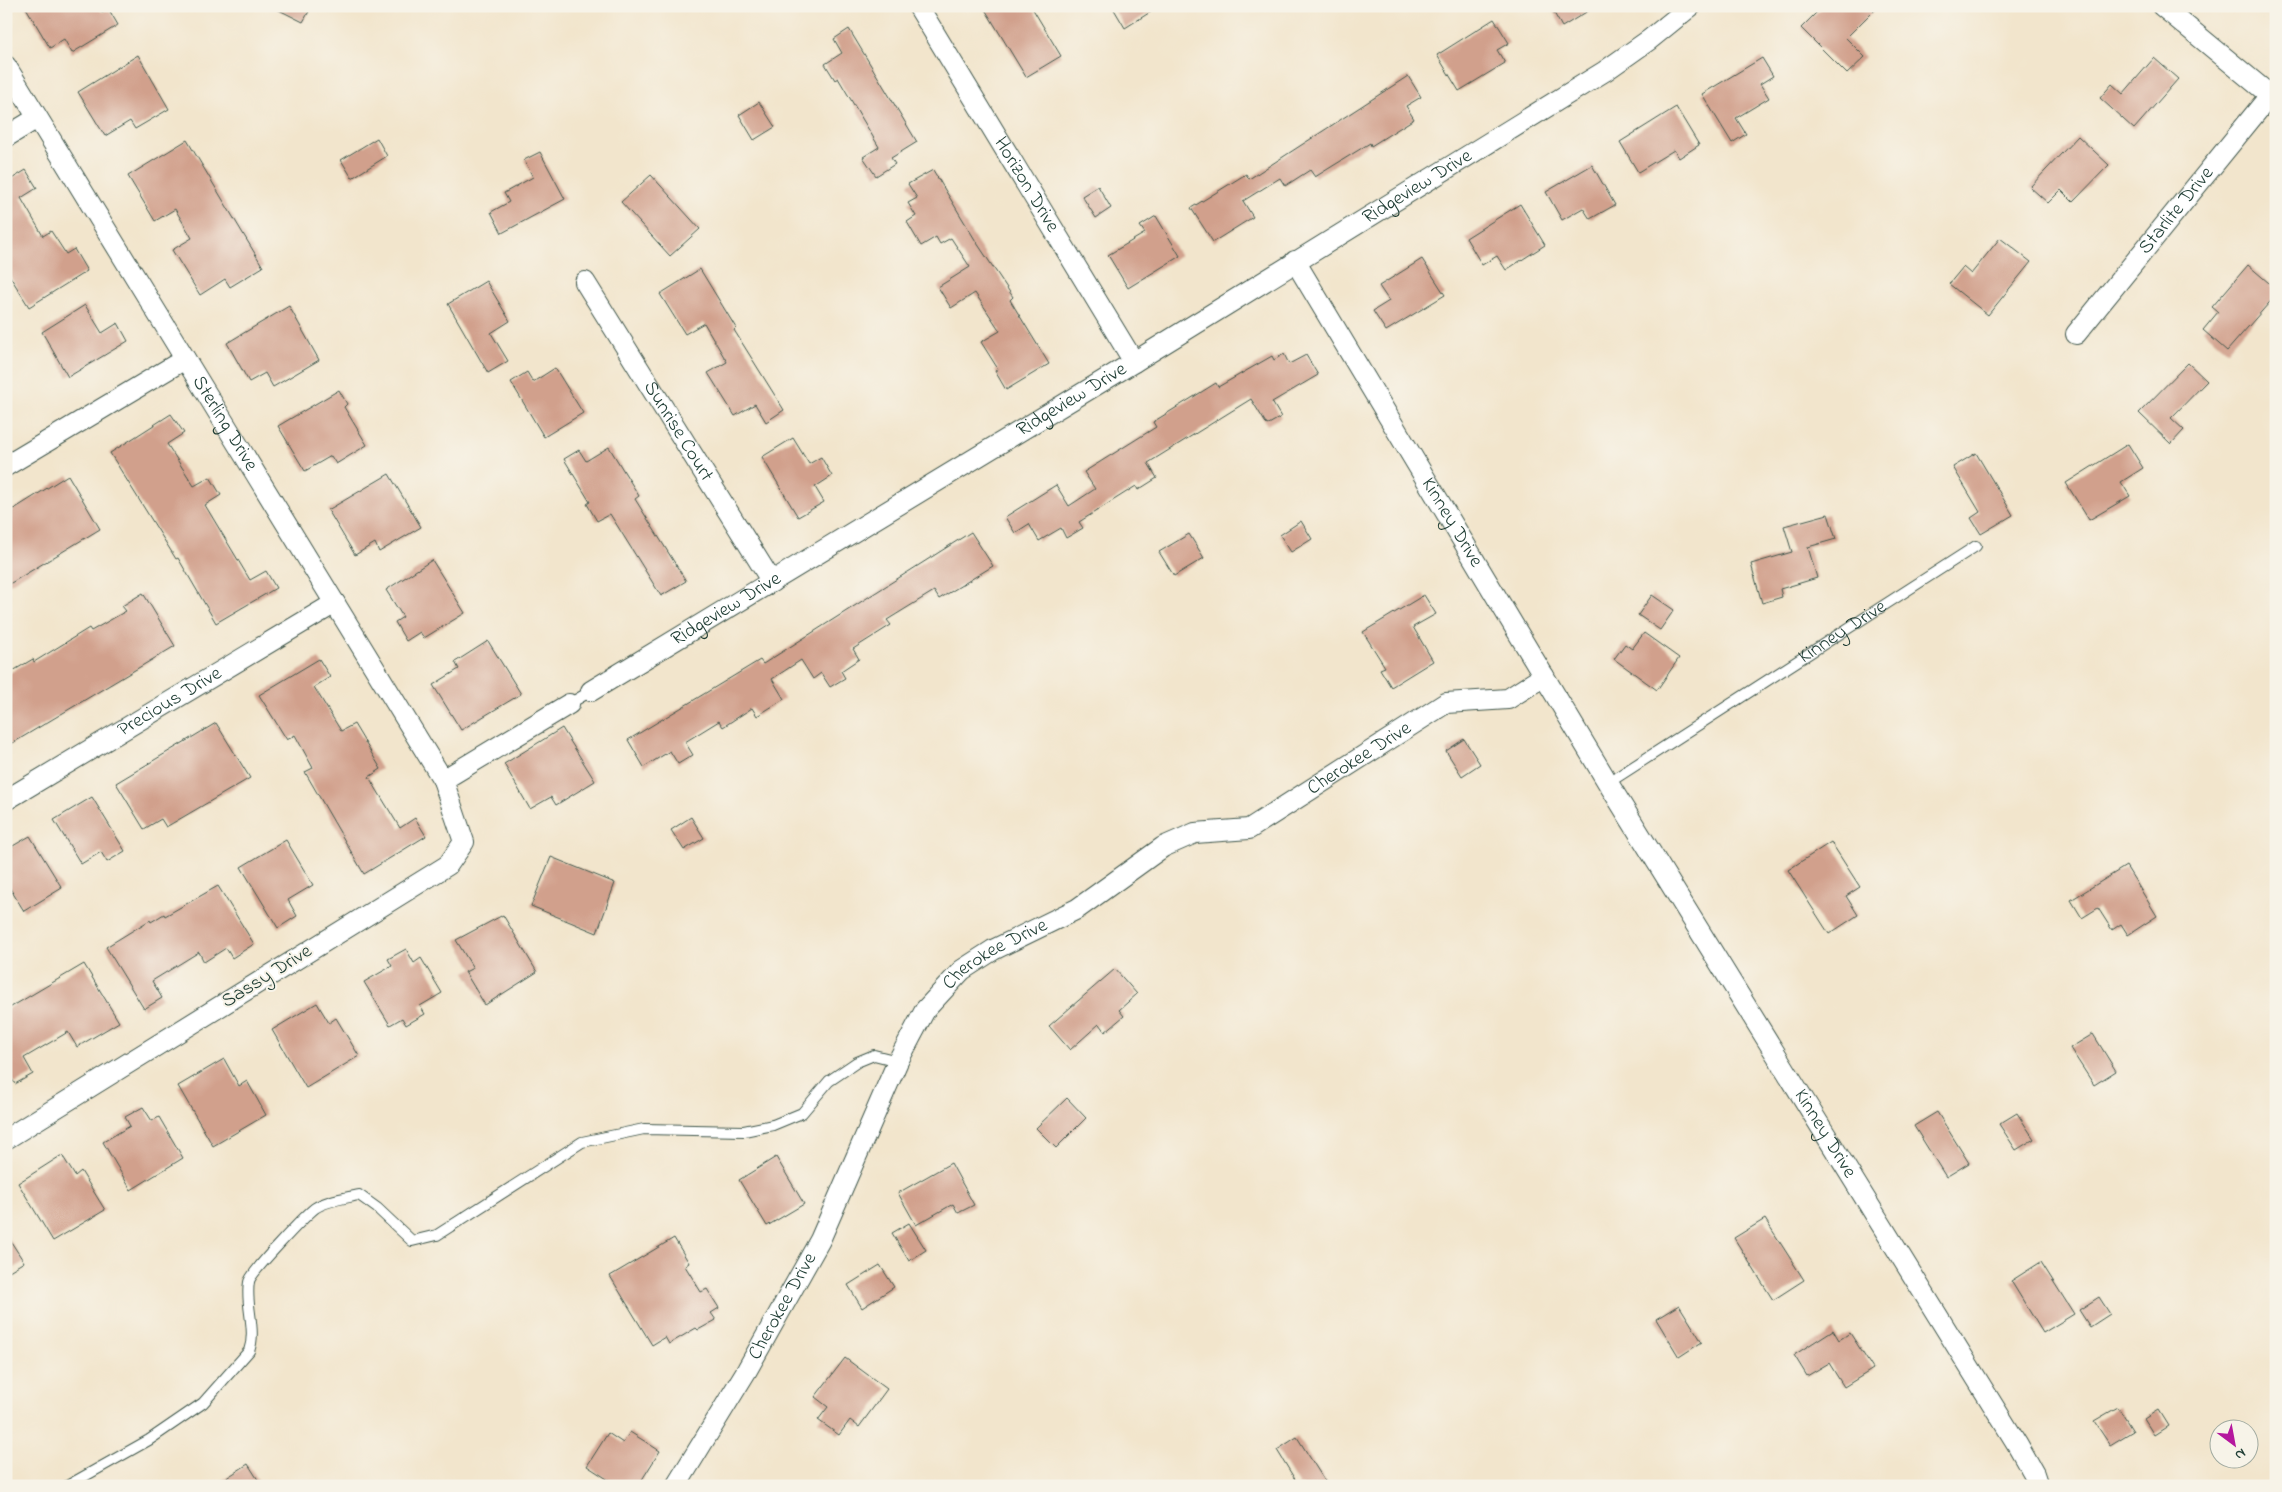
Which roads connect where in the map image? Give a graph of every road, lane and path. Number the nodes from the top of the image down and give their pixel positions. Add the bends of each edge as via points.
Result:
1 (918, 6) edge
2 (1691, 6) edge
3 (2162, 6) edge
4 (6, 66) edge
5 (2274, 95) edge
6 (37, 118) junction
7 (6, 137) edge
8 (1295, 261) junction
9 (584, 282) dead end
10 (2076, 334) dead end
11 (185, 359) junction
12 (1134, 362) junction
13 (6, 466) edge
14 (1976, 546) dead end
15 (772, 582) junction
16 (334, 603) junction
17 (1544, 676) junction
18 (591, 691) joint
19 (569, 704) joint
20 (443, 780) junction
21 (1608, 783) junction
22 (6, 800) edge
23 (898, 1060) junction
24 (6, 1139) edge
25 (67, 1486) edge
26 (676, 1486) edge
27 (2038, 1486) edge

1 - 12 street, Horizon Drive
2 - 8 street, Ridgeview Drive via 1605,71
3 - 5 street
4 - 6 street, Sterling Drive
5 - 10 street, Starlite Drive
6 - 7 street
6 - 11 street, Sterling Drive
8 - 12 street, Ridgeview Drive
8 - 17 street, Kinney Drive
9 - 15 street, Sunrise Court
11 - 13 street
11 - 16 street, Sterling Drive
12 - 15 street, Ridgeview Drive
14 - 21 lane, Kinney Drive
15 - 18 street, Ridgeview Drive
16 - 20 street, Sterling Drive
16 - 22 street, Precious Drive
17 - 21 street, Kinney Drive
17 - 23 street, Cherokee Drive via 1508,699 1446,703 1249,829 1195,833 1162,847 1077,909 992,950 962,970 925,1010
18 - 19 lane, Ridgeview Drive
19 - 20 street, Ridgeview Drive
20 - 24 street, Sassy Drive via 464,842 448,865
21 - 27 street, Kinney Drive via 2018,1444
23 - 25 lane via 874,1055 857,1062 829,1081 802,1113 773,1125 744,1131 644,1129 582,1142 437,1235 412,1242 360,1195 316,1208 284,1238 249,1280 248,1305 253,1341 249,1351 203,1403 149,1440
23 - 26 street, Cherokee Drive via 820,1240 748,1370

